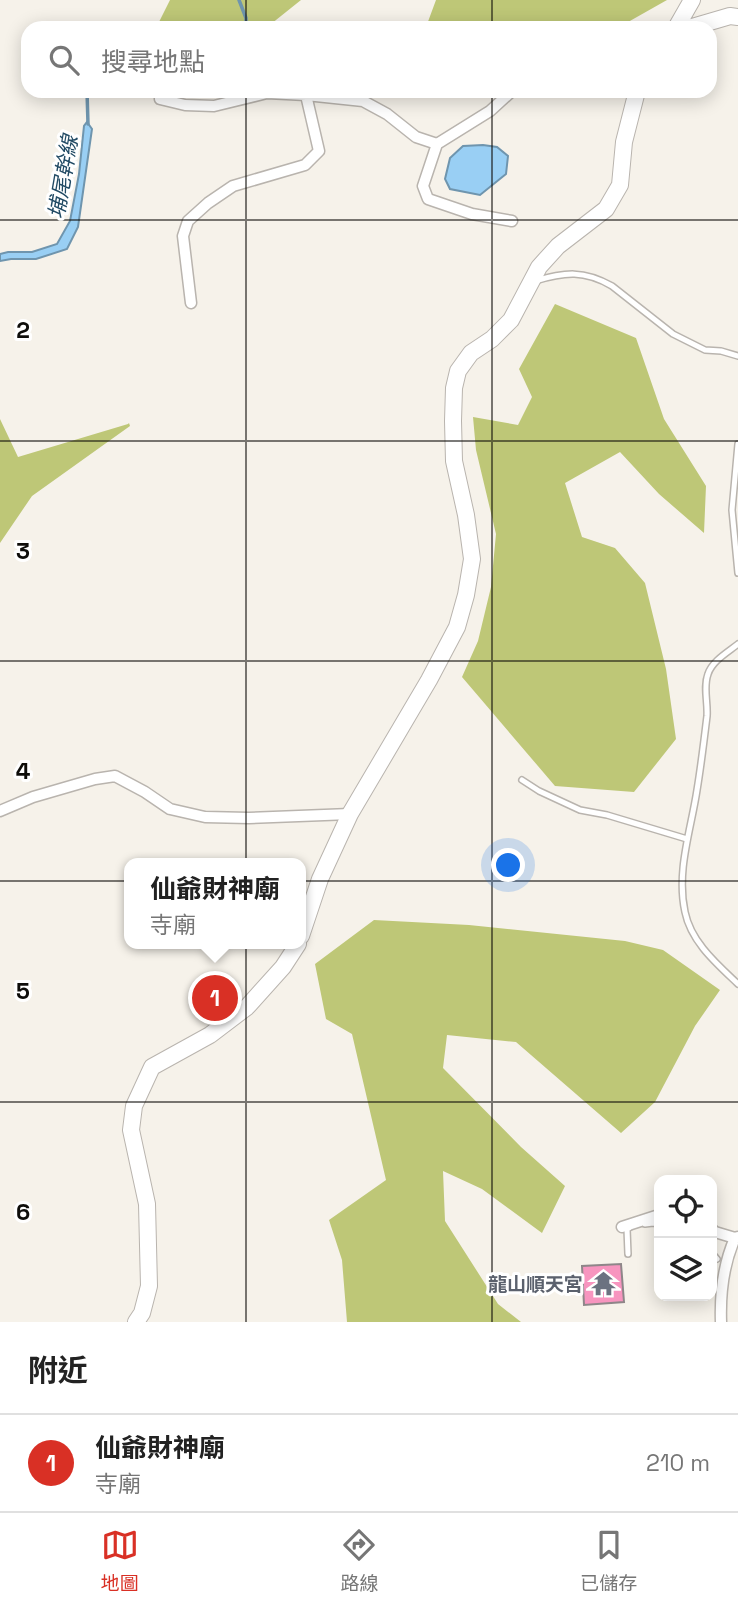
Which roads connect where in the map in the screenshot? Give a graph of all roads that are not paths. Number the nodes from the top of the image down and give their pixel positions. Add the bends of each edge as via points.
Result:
1 (692, 0) edge
2 (738, 17) edge
3 (680, 21) edge
4 (713, 21) edge
5 (244, 98) edge
6 (307, 98) edge
7 (330, 98) edge
8 (504, 98) edge
9 (635, 98) edge
10 (160, 99) dead end
11 (438, 144) junction
12 (512, 221) dead end
13 (532, 282) junction
14 (191, 303) dead end
15 (738, 356) edge
16 (738, 444) edge
17 (738, 573) edge
18 (738, 644) edge
19 (522, 780) dead end
20 (0, 811) edge
21 (350, 814) junction
22 (687, 839) junction
23 (306, 921) edge
24 (295, 949) edge
25 (738, 984) edge
26 (654, 1217) edge
27 (654, 1223) edge
28 (622, 1227) dead end
29 (717, 1233) edge
30 (736, 1238) edge
31 (628, 1254) dead end
32 (136, 1322) edge
33 (721, 1322) edge

1 - 3 street
2 - 4 street
5 - 10 street via 214,106
6 - 14 street via 319,151 304,165 233,186 188,221 183,236
7 - 11 street via 363,102 416,136
8 - 11 street
9 - 13 street via 620,185 606,209 558,246
11 - 12 street via 423,186 428,199
13 - 15 lane via 578,273 602,280 673,334 705,350
13 - 21 street via 505,328 471,353 458,371 454,461 472,559 466,595 457,627 429,680
16 - 17 lane via 732,510
18 - 22 lane via 708,672 708,705
19 - 22 lane via 580,810
20 - 21 street via 33,797 115,776 170,809 205,817
21 - 23 street
22 - 25 lane via 682,891 685,914 707,954
24 - 32 street via 247,1007 210,1035 152,1067 134,1106 131,1130 147,1204 149,1286
26 - 28 street
27 - 31 lane via 627,1229
29 - 30 street
30 - 33 street via 724,1271

